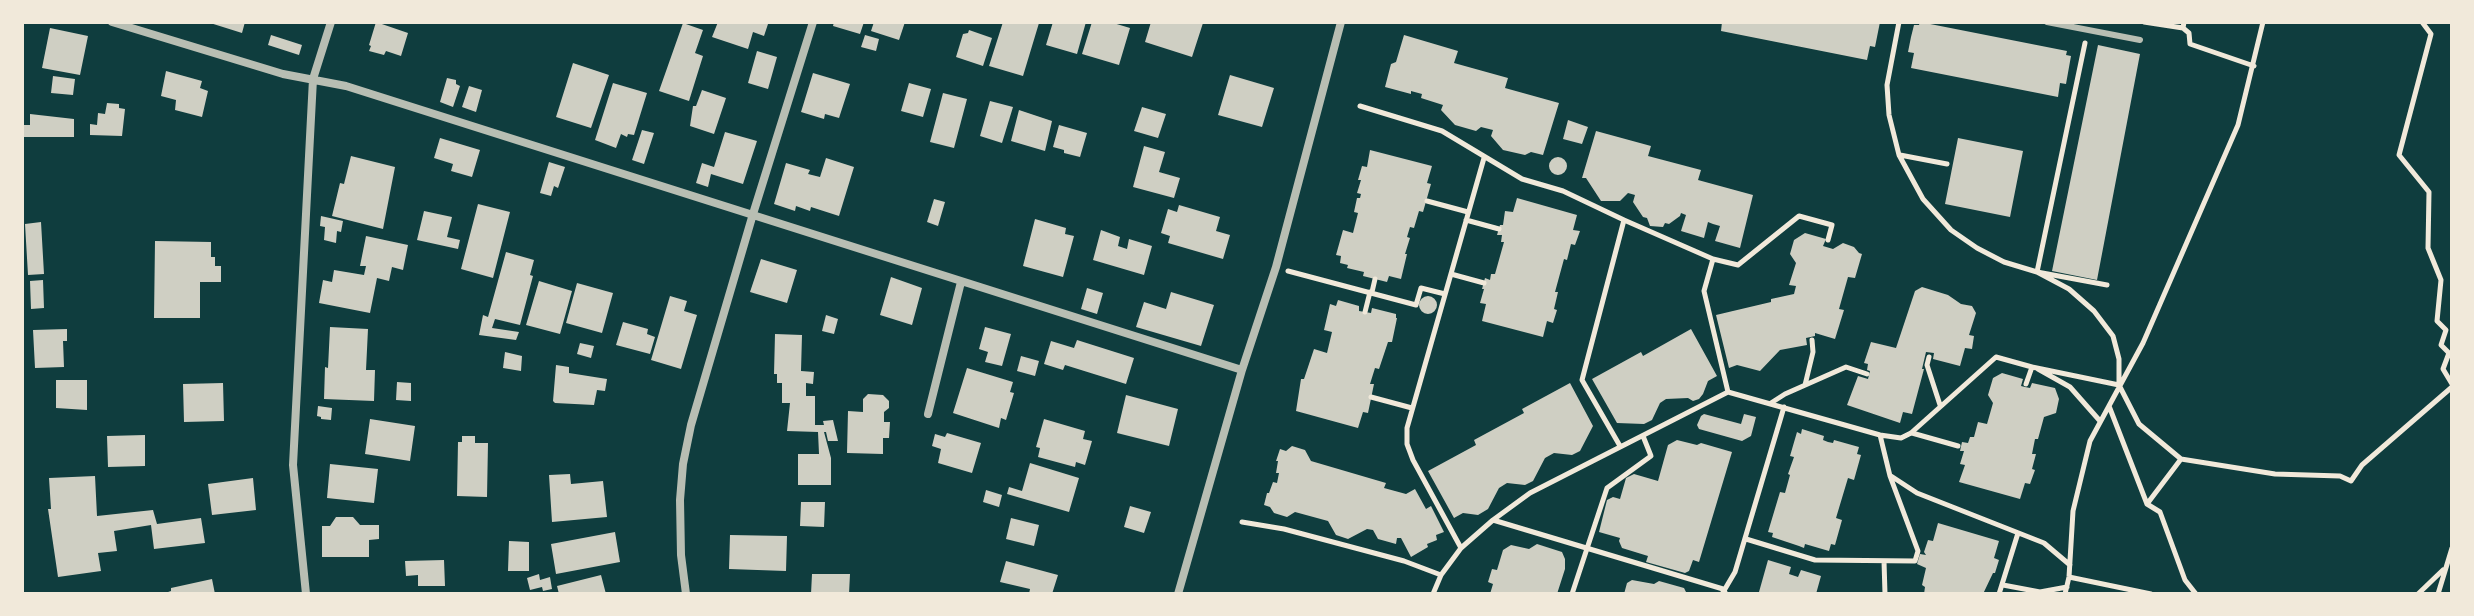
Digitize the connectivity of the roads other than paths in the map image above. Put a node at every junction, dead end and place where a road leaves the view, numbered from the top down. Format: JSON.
{"nodes":[{"id":1,"x":112,"y":22,"type":"edge"},
{"id":2,"x":331,"y":22,"type":"edge"},
{"id":3,"x":813,"y":22,"type":"edge"},
{"id":4,"x":1341,"y":22,"type":"edge"},
{"id":5,"x":2047,"y":22,"type":"edge"},
{"id":6,"x":2140,"y":40,"type":"dead end"},
{"id":7,"x":313,"y":79,"type":"junction"},
{"id":8,"x":753,"y":214,"type":"junction"},
{"id":9,"x":961,"y":282,"type":"junction"},
{"id":10,"x":1242,"y":370,"type":"junction"},
{"id":11,"x":928,"y":414,"type":"dead end"},
{"id":12,"x":306,"y":594,"type":"edge"},
{"id":13,"x":686,"y":594,"type":"edge"},
{"id":14,"x":1178,"y":594,"type":"edge"}],
"edges":[{"from":1,"to":7,"type":"street"},
{"from":2,"to":7,"type":"street"},
{"from":3,"to":8,"type":"street"},
{"from":4,"to":10,"type":"street"},
{"from":5,"to":6,"type":"lane"},
{"from":7,"to":8,"type":"street"},
{"from":7,"to":12,"type":"street"},
{"from":8,"to":9,"type":"street"},
{"from":8,"to":13,"type":"street"},
{"from":9,"to":10,"type":"street"},
{"from":9,"to":11,"type":"street"},
{"from":10,"to":14,"type":"street"}]}
